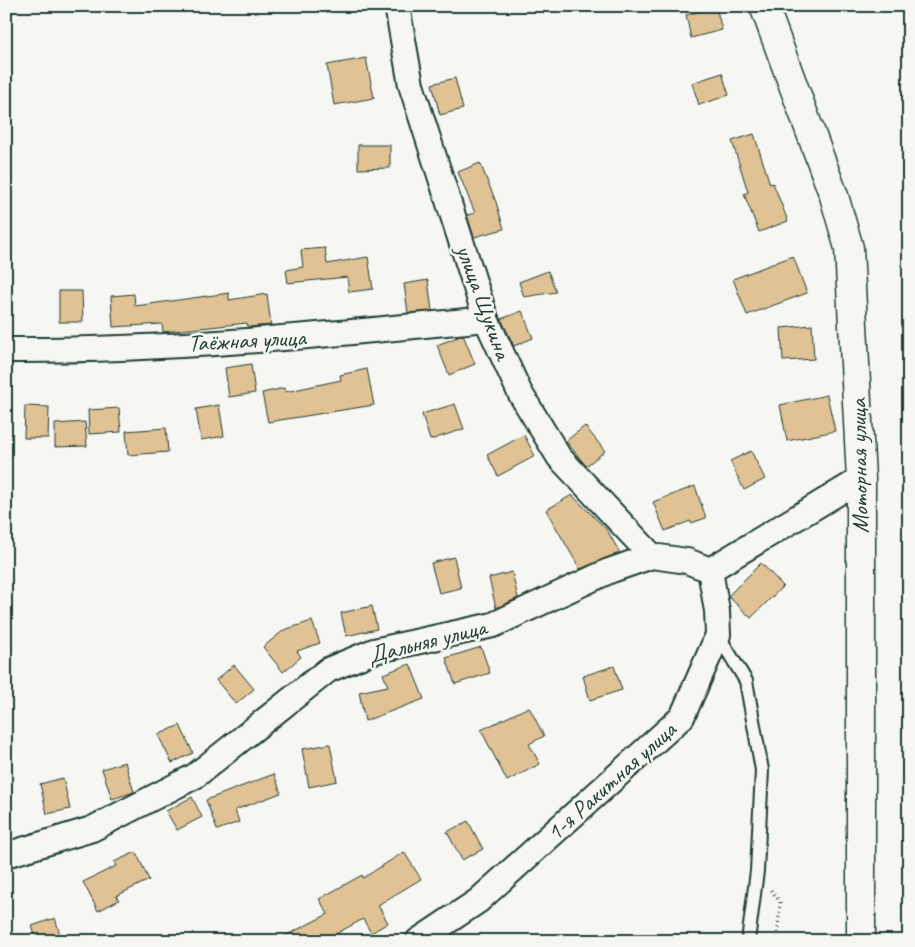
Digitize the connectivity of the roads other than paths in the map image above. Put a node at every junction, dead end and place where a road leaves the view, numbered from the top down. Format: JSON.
{"nodes":[{"id":1,"x":396,"y":6,"type":"edge"},
{"id":2,"x":764,"y":6,"type":"edge"},
{"id":3,"x":486,"y":319,"type":"junction"},
{"id":4,"x":6,"y":350,"type":"edge"},
{"id":5,"x":861,"y":479,"type":"junction"},
{"id":6,"x":652,"y":556,"type":"junction"},
{"id":7,"x":710,"y":570,"type":"junction"},
{"id":8,"x":718,"y":636,"type":"junction"},
{"id":9,"x":6,"y":855,"type":"edge"},
{"id":10,"x":418,"y":941,"type":"edge"},
{"id":11,"x":748,"y":941,"type":"edge"},
{"id":12,"x":861,"y":941,"type":"edge"}],
"edges":[{"from":1,"to":3,"type":"street","name":"улица Щукина"},
{"from":2,"to":5,"type":"street","name":"Моторная улица"},
{"from":3,"to":4,"type":"street","name":"Таёжная улица"},
{"from":3,"to":6,"type":"street","name":"улица Щукина"},
{"from":5,"to":7,"type":"street"},
{"from":5,"to":12,"type":"street","name":"Моторная улица"},
{"from":6,"to":7,"type":"street","name":"Дальняя улица"},
{"from":6,"to":9,"type":"street","name":"Дальняя улица"},
{"from":7,"to":8,"type":"street","name":"1-я Ракитная улица"},
{"from":8,"to":10,"type":"street","name":"1-я Ракитная улица"},
{"from":8,"to":11,"type":"lane"}]}
